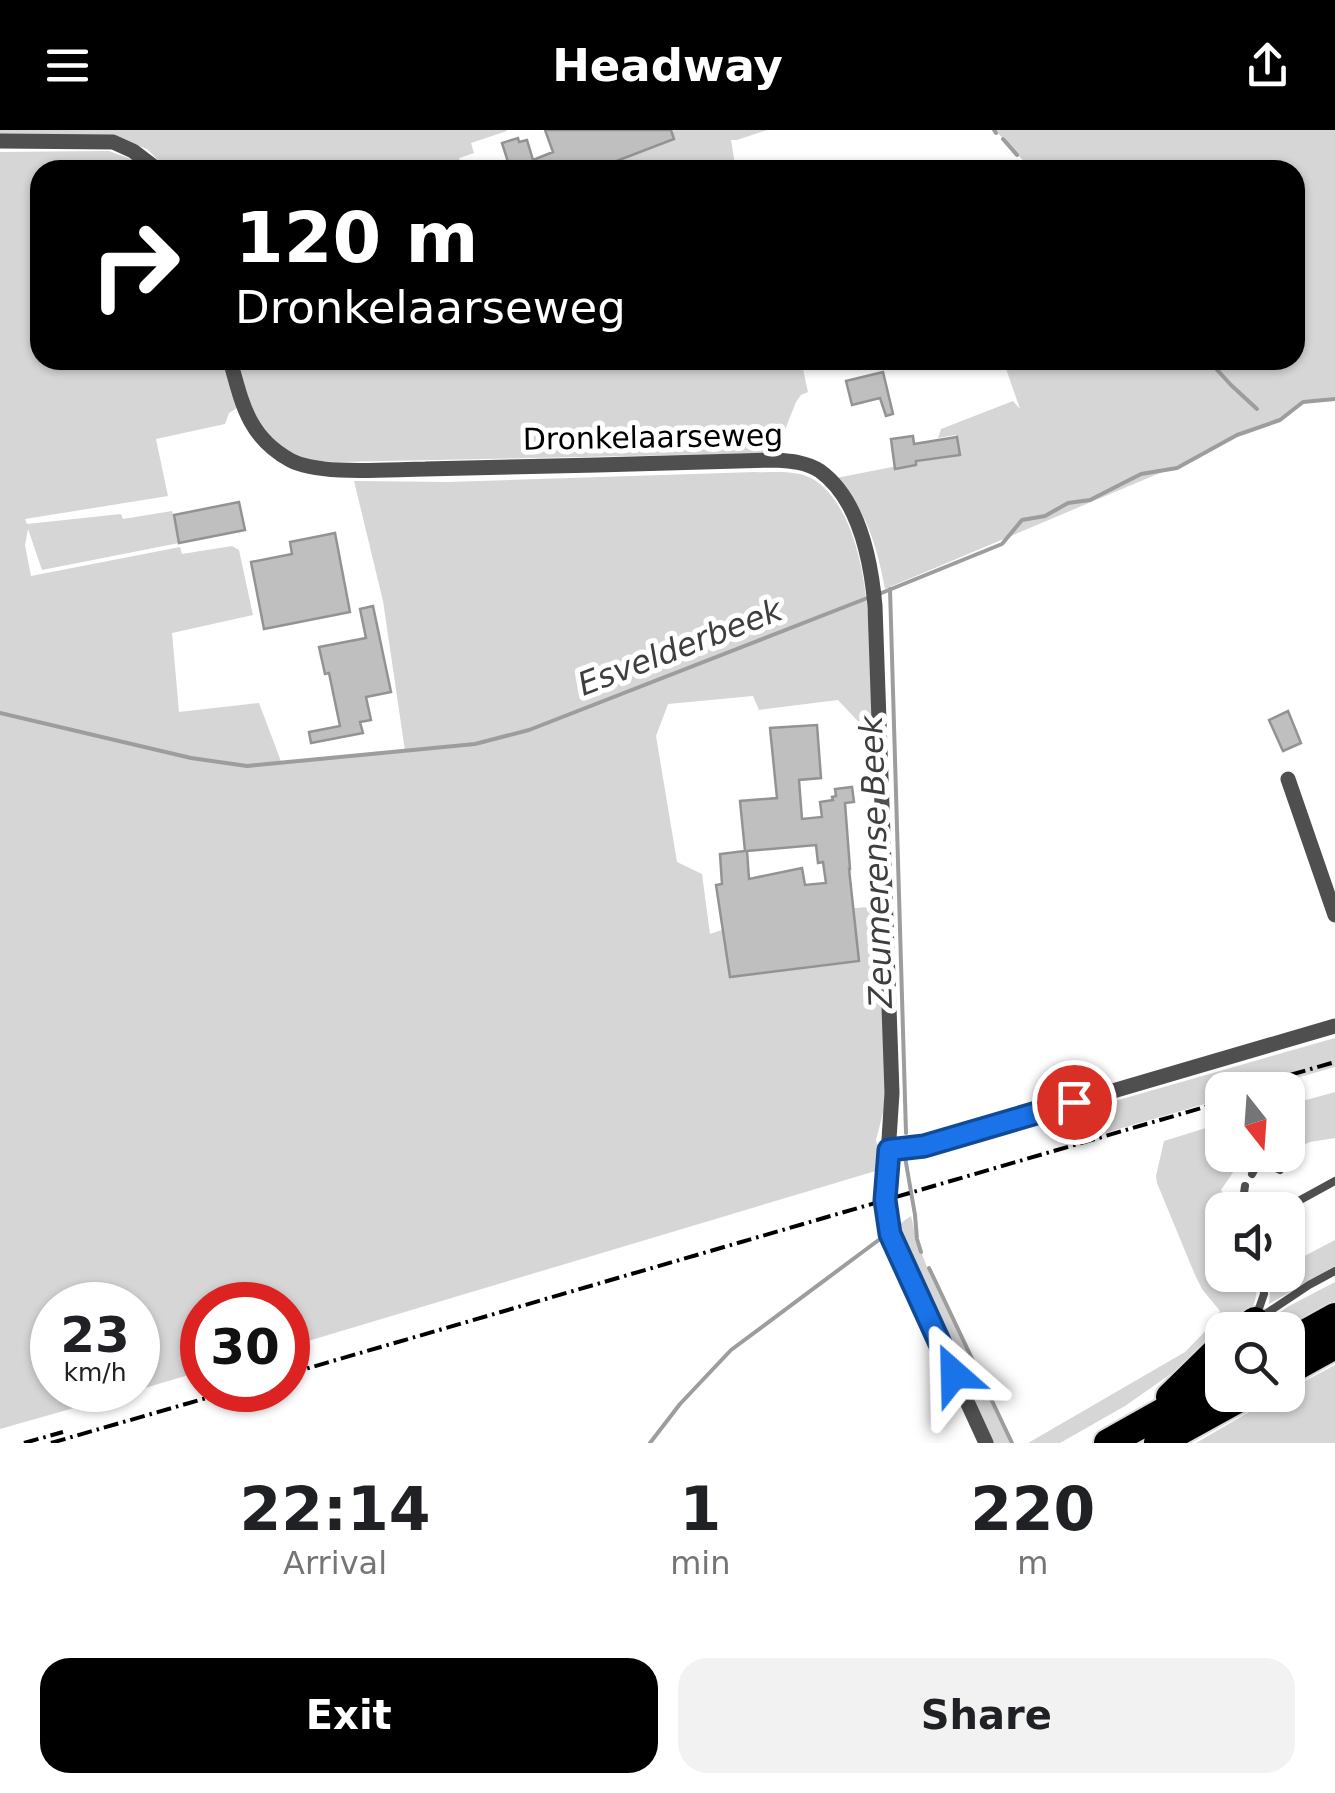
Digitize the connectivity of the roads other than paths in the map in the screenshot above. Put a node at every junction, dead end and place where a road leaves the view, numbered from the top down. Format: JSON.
{"nodes":[{"id":1,"x":0,"y":141,"type":"edge"},
{"id":2,"x":145,"y":160,"type":"edge"},
{"id":3,"x":233,"y":370,"type":"edge"},
{"id":4,"x":1288,"y":779,"type":"dead end"},
{"id":5,"x":1335,"y":915,"type":"edge"},
{"id":6,"x":1335,"y":1026,"type":"edge"},
{"id":7,"x":889,"y":1150,"type":"junction"},
{"id":8,"x":1335,"y":1181,"type":"edge"},
{"id":9,"x":1245,"y":1186,"type":"dead end"},
{"id":10,"x":1244,"y":1192,"type":"edge"},
{"id":11,"x":1305,"y":1197,"type":"edge"},
{"id":12,"x":1335,"y":1271,"type":"edge"},
{"id":13,"x":1268,"y":1312,"type":"edge"},
{"id":14,"x":1335,"y":1316,"type":"edge"},
{"id":15,"x":1305,"y":1333,"type":"edge"},
{"id":16,"x":1335,"y":1345,"type":"edge"},
{"id":17,"x":1305,"y":1362,"type":"edge"},
{"id":18,"x":1205,"y":1367,"type":"edge"},
{"id":19,"x":1205,"y":1391,"type":"edge"},
{"id":20,"x":1205,"y":1411,"type":"edge"},
{"id":21,"x":1151,"y":1433,"type":"edge"},
{"id":22,"x":986,"y":1443,"type":"edge"},
{"id":23,"x":1108,"y":1443,"type":"edge"}],
"edges":[{"from":1,"to":2,"type":"street"},
{"from":3,"to":7,"type":"street","name":"Dronkelaarseweg"},
{"from":4,"to":5,"type":"street"},
{"from":6,"to":7,"type":"street"},
{"from":7,"to":22,"type":"street","name":"Dronkelaarseweg"},
{"from":8,"to":11,"type":"lane"},
{"from":9,"to":10,"type":"lane"},
{"from":12,"to":13,"type":"lane"},
{"from":14,"to":15,"type":"highway"},
{"from":16,"to":17,"type":"highway"},
{"from":18,"to":21,"type":"highway"},
{"from":19,"to":21,"type":"highway"},
{"from":20,"to":21,"type":"highway"},
{"from":21,"to":23,"type":"highway"}]}
